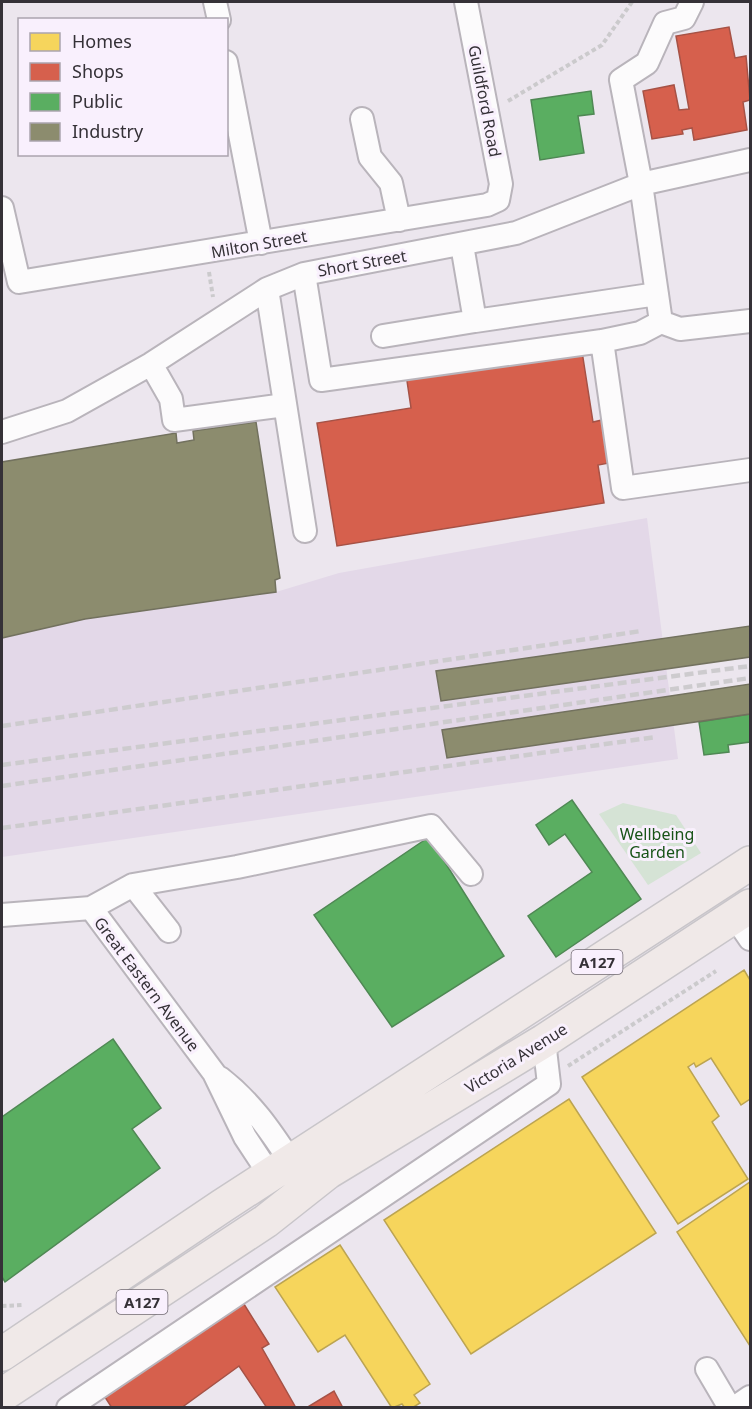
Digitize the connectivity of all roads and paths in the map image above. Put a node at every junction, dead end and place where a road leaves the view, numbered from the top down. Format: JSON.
{"nodes":[{"id":1,"x":215,"y":2,"type":"edge"},
{"id":2,"x":466,"y":2,"type":"edge"},
{"id":3,"x":632,"y":2,"type":"edge"},
{"id":4,"x":692,"y":2,"type":"edge"},
{"id":5,"x":219,"y":18,"type":"edge"},
{"id":6,"x":228,"y":72,"type":"edge"},
{"id":7,"x":487,"y":114,"type":"junction"},
{"id":8,"x":362,"y":119,"type":"dead end"},
{"id":9,"x":750,"y":160,"type":"edge"},
{"id":10,"x":641,"y":184,"type":"junction"},
{"id":11,"x":498,"y":200,"type":"joint"},
{"id":12,"x":2,"y":208,"type":"edge"},
{"id":13,"x":399,"y":220,"type":"junction"},
{"id":14,"x":261,"y":243,"type":"junction"},
{"id":15,"x":462,"y":244,"type":"junction"},
{"id":16,"x":205,"y":253,"type":"junction"},
{"id":17,"x":304,"y":274,"type":"junction"},
{"id":18,"x":267,"y":289,"type":"junction"},
{"id":19,"x":657,"y":294,"type":"junction"},
{"id":20,"x":217,"y":321,"type":"junction"},
{"id":21,"x":475,"y":321,"type":"junction"},
{"id":22,"x":750,"y":321,"type":"edge"},
{"id":23,"x":670,"y":326,"type":"junction"},
{"id":24,"x":383,"y":336,"type":"dead end"},
{"id":25,"x":602,"y":341,"type":"junction"},
{"id":26,"x":152,"y":364,"type":"junction"},
{"id":27,"x":285,"y":405,"type":"junction"},
{"id":28,"x":2,"y":432,"type":"edge"},
{"id":29,"x":750,"y":470,"type":"edge"},
{"id":30,"x":305,"y":531,"type":"dead end"},
{"id":31,"x":750,"y":863,"type":"edge"},
{"id":32,"x":471,"y":874,"type":"dead end"},
{"id":33,"x":133,"y":885,"type":"junction"},
{"id":34,"x":91,"y":908,"type":"junction"},
{"id":35,"x":2,"y":915,"type":"edge"},
{"id":36,"x":745,"y":920,"type":"edge"},
{"id":37,"x":169,"y":931,"type":"dead end"},
{"id":38,"x":716,"y":971,"type":"dead end"},
{"id":39,"x":544,"y":1041,"type":"junction"},
{"id":40,"x":548,"y":1077,"type":"junction"},
{"id":41,"x":285,"y":1183,"type":"junction"},
{"id":42,"x":2,"y":1354,"type":"edge"},
{"id":43,"x":707,"y":1368,"type":"dead end"},
{"id":44,"x":2,"y":1395,"type":"edge"},
{"id":45,"x":750,"y":1396,"type":"edge"},
{"id":46,"x":68,"y":1407,"type":"edge"},
{"id":47,"x":732,"y":1407,"type":"edge"}],
"edges":[{"from":1,"to":5,"type":"street"},
{"from":2,"to":7,"type":"street","name":"Guildford Road"},
{"from":3,"to":7,"type":"path"},
{"from":4,"to":10,"type":"street"},
{"from":6,"to":14,"type":"street"},
{"from":7,"to":11,"type":"street","name":"Guildford Road"},
{"from":8,"to":13,"type":"street"},
{"from":9,"to":10,"type":"street","name":"Short Street"},
{"from":10,"to":15,"type":"street","name":"Short Street"},
{"from":10,"to":19,"type":"street"},
{"from":11,"to":13,"type":"street","name":"Milton Street"},
{"from":12,"to":16,"type":"street","name":"Milton Street"},
{"from":13,"to":14,"type":"street","name":"Milton Street"},
{"from":14,"to":16,"type":"street","name":"Milton Street"},
{"from":15,"to":17,"type":"street","name":"Short Street"},
{"from":15,"to":21,"type":"street"},
{"from":16,"to":20,"type":"path"},
{"from":17,"to":18,"type":"street","name":"Short Street"},
{"from":17,"to":25,"type":"street"},
{"from":18,"to":20,"type":"street","name":"Short Street"},
{"from":18,"to":27,"type":"street"},
{"from":19,"to":21,"type":"street"},
{"from":19,"to":23,"type":"street"},
{"from":20,"to":26,"type":"street","name":"Short Street"},
{"from":21,"to":24,"type":"street"},
{"from":22,"to":23,"type":"street"},
{"from":23,"to":25,"type":"street"},
{"from":25,"to":29,"type":"street"},
{"from":26,"to":27,"type":"street"},
{"from":26,"to":28,"type":"street","name":"Short Street"},
{"from":27,"to":30,"type":"street"},
{"from":31,"to":41,"type":"highway","number":"A127"},
{"from":32,"to":33,"type":"street"},
{"from":33,"to":34,"type":"street"},
{"from":33,"to":37,"type":"street"},
{"from":34,"to":35,"type":"street","name":"Great Eastern Avenue"},
{"from":34,"to":41,"type":"street","name":"Great Eastern Avenue"},
{"from":36,"to":39,"type":"highway","name":"Victoria Avenue","number":"A127"},
{"from":38,"to":40,"type":"path"},
{"from":39,"to":40,"type":"street"},
{"from":39,"to":41,"type":"highway","name":"Victoria Avenue","number":"A127"},
{"from":40,"to":46,"type":"street"},
{"from":41,"to":42,"type":"highway","number":"A127"},
{"from":41,"to":44,"type":"highway","number":"A127"},
{"from":43,"to":47,"type":"street"},
{"from":45,"to":47,"type":"street"}]}
